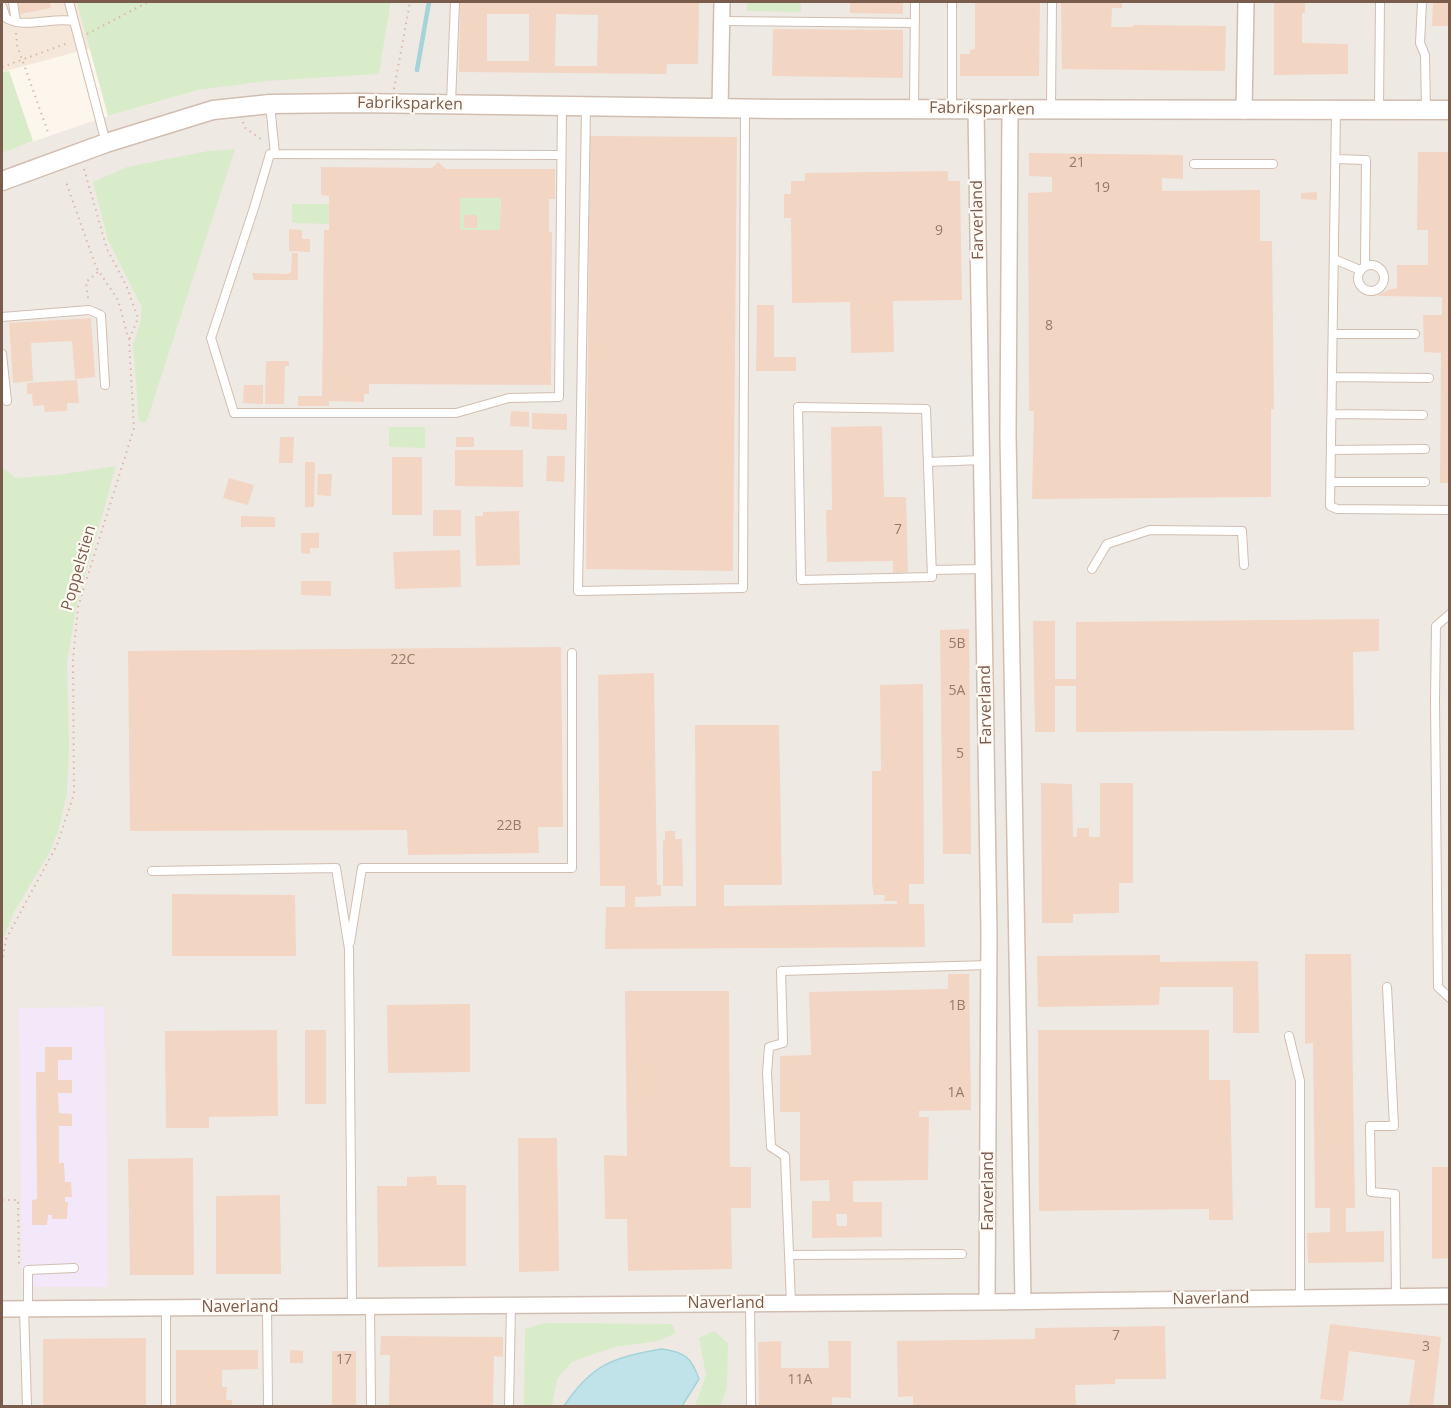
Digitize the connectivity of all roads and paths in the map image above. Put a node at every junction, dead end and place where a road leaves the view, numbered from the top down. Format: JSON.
{"nodes":[{"id":1,"x":13,"y":2,"type":"edge"},
{"id":2,"x":69,"y":2,"type":"edge"},
{"id":3,"x":148,"y":2,"type":"edge"},
{"id":4,"x":410,"y":2,"type":"edge"},
{"id":5,"x":455,"y":2,"type":"edge"},
{"id":6,"x":722,"y":2,"type":"edge"},
{"id":7,"x":915,"y":2,"type":"edge"},
{"id":8,"x":952,"y":2,"type":"edge"},
{"id":9,"x":1052,"y":2,"type":"edge"},
{"id":10,"x":1246,"y":2,"type":"edge"},
{"id":11,"x":1380,"y":2,"type":"edge"},
{"id":12,"x":1422,"y":2,"type":"edge"},
{"id":13,"x":2,"y":6,"type":"edge"},
{"id":14,"x":73,"y":21,"type":"junction"},
{"id":15,"x":723,"y":21,"type":"junction"},
{"id":16,"x":16,"y":22,"type":"junction"},
{"id":17,"x":915,"y":23,"type":"junction"},
{"id":18,"x":78,"y":39,"type":"junction"},
{"id":19,"x":22,"y":60,"type":"junction"},
{"id":20,"x":2,"y":67,"type":"edge"},
{"id":21,"x":270,"y":104,"type":"junction"},
{"id":22,"x":391,"y":104,"type":"junction"},
{"id":23,"x":451,"y":104,"type":"junction"},
{"id":24,"x":562,"y":106,"type":"junction"},
{"id":25,"x":586,"y":106,"type":"junction"},
{"id":26,"x":720,"y":108,"type":"junction"},
{"id":27,"x":745,"y":108,"type":"junction"},
{"id":28,"x":914,"y":108,"type":"junction"},
{"id":29,"x":952,"y":109,"type":"junction"},
{"id":30,"x":976,"y":109,"type":"junction"},
{"id":31,"x":1010,"y":110,"type":"junction"},
{"id":32,"x":1051,"y":110,"type":"junction"},
{"id":33,"x":1336,"y":110,"type":"junction"},
{"id":34,"x":1379,"y":110,"type":"junction"},
{"id":35,"x":1426,"y":110,"type":"junction"},
{"id":36,"x":1449,"y":110,"type":"edge"},
{"id":37,"x":1244,"y":111,"type":"junction"},
{"id":38,"x":244,"y":127,"type":"dead end"},
{"id":39,"x":49,"y":135,"type":"dead end"},
{"id":40,"x":106,"y":143,"type":"junction"},
{"id":41,"x":274,"y":143,"type":"junction"},
{"id":42,"x":79,"y":153,"type":"junction"},
{"id":43,"x":275,"y":154,"type":"junction"},
{"id":44,"x":561,"y":155,"type":"junction"},
{"id":45,"x":1336,"y":159,"type":"junction"},
{"id":46,"x":1194,"y":164,"type":"dead end"},
{"id":47,"x":1273,"y":164,"type":"dead end"},
{"id":48,"x":2,"y":181,"type":"edge"},
{"id":49,"x":66,"y":182,"type":"dead end"},
{"id":50,"x":1334,"y":259,"type":"junction"},
{"id":51,"x":99,"y":271,"type":"junction"},
{"id":52,"x":89,"y":310,"type":"junction"},
{"id":53,"x":2,"y":317,"type":"edge"},
{"id":54,"x":1414,"y":333,"type":"dead end"},
{"id":55,"x":1333,"y":334,"type":"junction"},
{"id":56,"x":980,"y":337,"type":"junction"},
{"id":57,"x":1008,"y":338,"type":"junction"},
{"id":58,"x":129,"y":340,"type":"junction"},
{"id":59,"x":2,"y":354,"type":"edge"},
{"id":60,"x":1332,"y":376,"type":"junction"},
{"id":61,"x":1429,"y":378,"type":"dead end"},
{"id":62,"x":105,"y":385,"type":"dead end"},
{"id":63,"x":7,"y":401,"type":"dead end"},
{"id":64,"x":1332,"y":414,"type":"junction"},
{"id":65,"x":1423,"y":416,"type":"dead end"},
{"id":66,"x":1425,"y":449,"type":"dead end"},
{"id":67,"x":1331,"y":450,"type":"junction"},
{"id":68,"x":982,"y":460,"type":"junction"},
{"id":69,"x":928,"y":462,"type":"junction"},
{"id":70,"x":1331,"y":482,"type":"junction"},
{"id":71,"x":1425,"y":482,"type":"dead end"},
{"id":72,"x":1449,"y":510,"type":"edge"},
{"id":73,"x":1244,"y":565,"type":"dead end"},
{"id":74,"x":984,"y":569,"type":"junction"},
{"id":75,"x":1010,"y":569,"type":"junction"},
{"id":76,"x":1092,"y":569,"type":"dead end"},
{"id":77,"x":932,"y":570,"type":"junction"},
{"id":78,"x":1449,"y":614,"type":"edge"},
{"id":79,"x":1011,"y":618,"type":"junction"},
{"id":80,"x":985,"y":619,"type":"junction"},
{"id":81,"x":572,"y":653,"type":"dead end"},
{"id":82,"x":987,"y":744,"type":"junction"},
{"id":83,"x":1013,"y":744,"type":"junction"},
{"id":84,"x":152,"y":871,"type":"dead end"},
{"id":85,"x":1016,"y":933,"type":"junction"},
{"id":86,"x":989,"y":934,"type":"junction"},
{"id":87,"x":349,"y":949,"type":"junction"},
{"id":88,"x":2,"y":963,"type":"edge"},
{"id":89,"x":989,"y":965,"type":"junction"},
{"id":90,"x":1387,"y":987,"type":"dead end"},
{"id":91,"x":1449,"y":998,"type":"edge"},
{"id":92,"x":1289,"y":1036,"type":"dead end"},
{"id":93,"x":2,"y":1200,"type":"edge"},
{"id":94,"x":962,"y":1254,"type":"dead end"},
{"id":95,"x":789,"y":1255,"type":"junction"},
{"id":96,"x":19,"y":1265,"type":"dead end"},
{"id":97,"x":74,"y":1268,"type":"dead end"},
{"id":98,"x":1449,"y":1296,"type":"edge"},
{"id":99,"x":1396,"y":1297,"type":"junction"},
{"id":100,"x":1300,"y":1298,"type":"junction"},
{"id":101,"x":1023,"y":1301,"type":"junction"},
{"id":102,"x":987,"y":1302,"type":"junction"},
{"id":103,"x":750,"y":1303,"type":"junction"},
{"id":104,"x":791,"y":1303,"type":"junction"},
{"id":105,"x":352,"y":1305,"type":"junction"},
{"id":106,"x":370,"y":1305,"type":"junction"},
{"id":107,"x":511,"y":1305,"type":"junction"},
{"id":108,"x":267,"y":1306,"type":"junction"},
{"id":109,"x":166,"y":1307,"type":"junction"},
{"id":110,"x":26,"y":1308,"type":"junction"},
{"id":111,"x":2,"y":1309,"type":"edge"},
{"id":112,"x":27,"y":1407,"type":"edge"},
{"id":113,"x":166,"y":1407,"type":"edge"},
{"id":114,"x":268,"y":1407,"type":"edge"},
{"id":115,"x":371,"y":1407,"type":"edge"},
{"id":116,"x":508,"y":1407,"type":"edge"},
{"id":117,"x":751,"y":1407,"type":"edge"}],
"edges":[{"from":1,"to":16,"type":"lane"},
{"from":2,"to":14,"type":"lane"},
{"from":3,"to":18,"type":"path"},
{"from":4,"to":22,"type":"path"},
{"from":5,"to":23,"type":"lane"},
{"from":6,"to":15,"type":"street"},
{"from":7,"to":17,"type":"lane"},
{"from":8,"to":29,"type":"lane"},
{"from":9,"to":32,"type":"lane"},
{"from":10,"to":37,"type":"street"},
{"from":11,"to":34,"type":"lane"},
{"from":12,"to":35,"type":"lane"},
{"from":13,"to":16,"type":"lane"},
{"from":14,"to":16,"type":"lane"},
{"from":14,"to":18,"type":"lane"},
{"from":15,"to":17,"type":"lane"},
{"from":15,"to":26,"type":"street"},
{"from":16,"to":19,"type":"path"},
{"from":17,"to":28,"type":"lane"},
{"from":18,"to":19,"type":"path"},
{"from":18,"to":40,"type":"lane"},
{"from":19,"to":20,"type":"path"},
{"from":19,"to":39,"type":"path"},
{"from":21,"to":22,"type":"street","name":"Fabriksparken"},
{"from":21,"to":40,"type":"street","name":"Fabriksparken"},
{"from":21,"to":41,"type":"lane"},
{"from":22,"to":23,"type":"street","name":"Fabriksparken"},
{"from":23,"to":24,"type":"street","name":"Fabriksparken"},
{"from":24,"to":25,"type":"street","name":"Fabriksparken"},
{"from":24,"to":44,"type":"lane"},
{"from":25,"to":26,"type":"street","name":"Fabriksparken"},
{"from":25,"to":27,"type":"lane"},
{"from":26,"to":27,"type":"street","name":"Fabriksparken"},
{"from":27,"to":28,"type":"street","name":"Fabriksparken"},
{"from":28,"to":29,"type":"street","name":"Fabriksparken"},
{"from":29,"to":30,"type":"street","name":"Fabriksparken"},
{"from":30,"to":31,"type":"street","name":"Fabriksparken"},
{"from":30,"to":56,"type":"street","name":"Farverland"},
{"from":31,"to":32,"type":"street","name":"Fabriksparken"},
{"from":31,"to":57,"type":"street","name":"Farverland"},
{"from":32,"to":37,"type":"street","name":"Fabriksparken"},
{"from":33,"to":34,"type":"street","name":"Fabriksparken"},
{"from":33,"to":37,"type":"street","name":"Fabriksparken"},
{"from":33,"to":45,"type":"lane"},
{"from":34,"to":35,"type":"street","name":"Fabriksparken"},
{"from":35,"to":36,"type":"street","name":"Fabriksparken"},
{"from":38,"to":41,"type":"path"},
{"from":40,"to":42,"type":"street","name":"Fabriksparken"},
{"from":41,"to":43,"type":"lane"},
{"from":42,"to":48,"type":"street","name":"Fabriksparken"},
{"from":42,"to":58,"type":"path"},
{"from":43,"to":44,"type":"lane"},
{"from":43,"to":44,"type":"lane"},
{"from":45,"to":50,"type":"lane"},
{"from":45,"to":50,"type":"lane"},
{"from":46,"to":47,"type":"lane"},
{"from":49,"to":51,"type":"path","name":"Poppelstien"},
{"from":50,"to":55,"type":"lane"},
{"from":51,"to":52,"type":"path"},
{"from":51,"to":58,"type":"path","name":"Poppelstien"},
{"from":52,"to":53,"type":"lane"},
{"from":52,"to":62,"type":"lane"},
{"from":54,"to":55,"type":"lane"},
{"from":55,"to":60,"type":"lane"},
{"from":56,"to":57,"type":"street"},
{"from":56,"to":68,"type":"street","name":"Farverland"},
{"from":57,"to":75,"type":"street","name":"Farverland"},
{"from":58,"to":88,"type":"path","name":"Poppelstien"},
{"from":59,"to":63,"type":"lane"},
{"from":60,"to":61,"type":"lane"},
{"from":60,"to":64,"type":"lane"},
{"from":64,"to":65,"type":"lane"},
{"from":64,"to":67,"type":"lane"},
{"from":66,"to":67,"type":"lane"},
{"from":67,"to":70,"type":"lane"},
{"from":68,"to":69,"type":"lane"},
{"from":68,"to":74,"type":"street","name":"Farverland"},
{"from":69,"to":77,"type":"lane"},
{"from":69,"to":77,"type":"lane"},
{"from":70,"to":71,"type":"lane"},
{"from":70,"to":72,"type":"lane"},
{"from":73,"to":76,"type":"lane"},
{"from":74,"to":75,"type":"street"},
{"from":74,"to":77,"type":"lane"},
{"from":74,"to":80,"type":"street","name":"Farverland"},
{"from":75,"to":79,"type":"street","name":"Farverland"},
{"from":78,"to":91,"type":"lane"},
{"from":79,"to":80,"type":"street"},
{"from":79,"to":83,"type":"street","name":"Farverland"},
{"from":80,"to":82,"type":"street","name":"Farverland"},
{"from":81,"to":87,"type":"lane"},
{"from":82,"to":83,"type":"street"},
{"from":82,"to":86,"type":"street","name":"Farverland"},
{"from":83,"to":85,"type":"street","name":"Farverland"},
{"from":84,"to":87,"type":"lane"},
{"from":85,"to":86,"type":"street"},
{"from":85,"to":101,"type":"street","name":"Farverland"},
{"from":86,"to":89,"type":"street","name":"Farverland"},
{"from":87,"to":105,"type":"lane"},
{"from":89,"to":95,"type":"lane"},
{"from":89,"to":102,"type":"street","name":"Farverland"},
{"from":90,"to":99,"type":"lane"},
{"from":92,"to":100,"type":"lane"},
{"from":93,"to":96,"type":"path"},
{"from":94,"to":95,"type":"lane"},
{"from":95,"to":104,"type":"lane"},
{"from":97,"to":110,"type":"lane"},
{"from":98,"to":99,"type":"street","name":"Naverland"},
{"from":99,"to":100,"type":"street","name":"Naverland"},
{"from":100,"to":101,"type":"street","name":"Naverland"},
{"from":101,"to":102,"type":"street","name":"Naverland"},
{"from":102,"to":104,"type":"street","name":"Naverland"},
{"from":103,"to":104,"type":"street","name":"Naverland"},
{"from":103,"to":107,"type":"street","name":"Naverland"},
{"from":103,"to":117,"type":"lane"},
{"from":105,"to":106,"type":"street","name":"Naverland"},
{"from":105,"to":108,"type":"street","name":"Naverland"},
{"from":106,"to":107,"type":"street","name":"Naverland"},
{"from":106,"to":115,"type":"lane"},
{"from":107,"to":116,"type":"lane"},
{"from":108,"to":109,"type":"street","name":"Naverland"},
{"from":108,"to":114,"type":"lane"},
{"from":109,"to":110,"type":"street","name":"Naverland"},
{"from":109,"to":113,"type":"lane"},
{"from":110,"to":111,"type":"street","name":"Naverland"},
{"from":110,"to":112,"type":"lane"}]}
